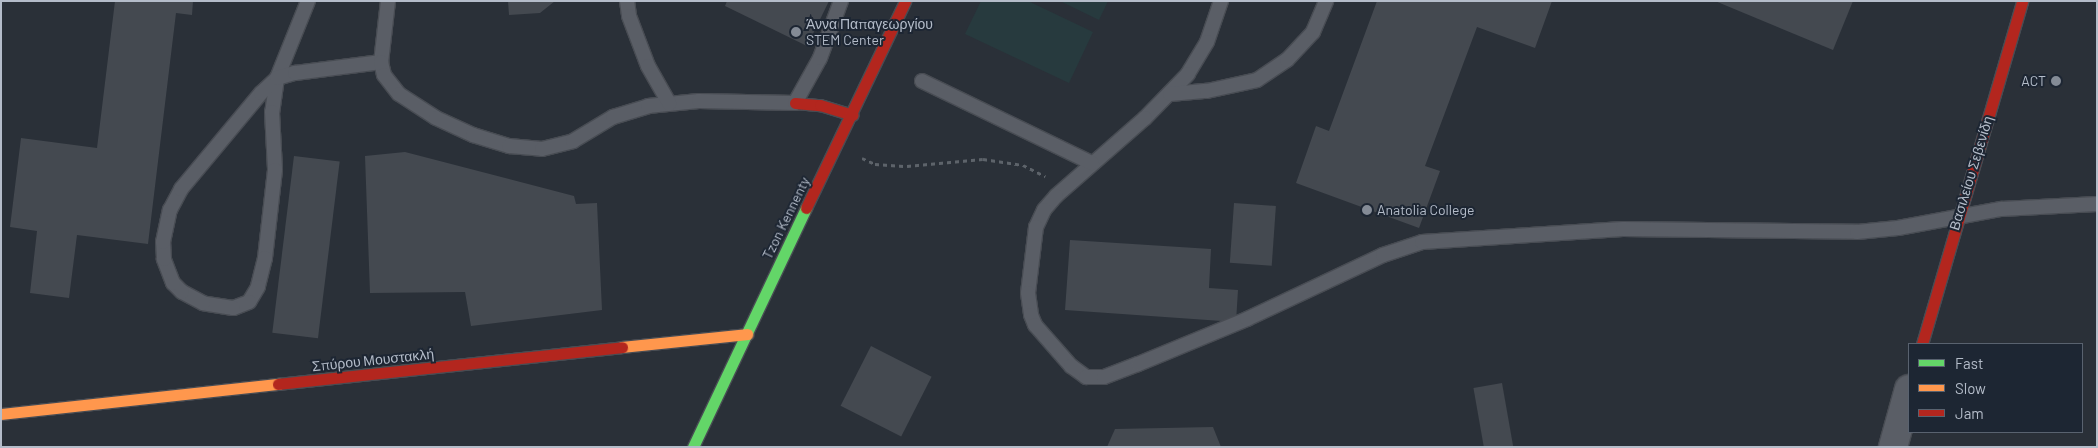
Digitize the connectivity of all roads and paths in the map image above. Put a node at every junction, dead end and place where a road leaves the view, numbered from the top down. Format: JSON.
{"nodes":[{"id":1,"x":308,"y":1,"type":"edge"},
{"id":2,"x":388,"y":1,"type":"edge"},
{"id":3,"x":627,"y":1,"type":"edge"},
{"id":4,"x":841,"y":1,"type":"edge"},
{"id":5,"x":905,"y":1,"type":"edge"},
{"id":6,"x":1221,"y":1,"type":"edge"},
{"id":7,"x":1326,"y":1,"type":"edge"},
{"id":8,"x":2022,"y":1,"type":"edge"},
{"id":9,"x":381,"y":62,"type":"junction"},
{"id":10,"x":278,"y":78,"type":"junction"},
{"id":11,"x":922,"y":81,"type":"dead end"},
{"id":12,"x":1170,"y":94,"type":"junction"},
{"id":13,"x":669,"y":103,"type":"junction"},
{"id":14,"x":795,"y":103,"type":"junction"},
{"id":15,"x":853,"y":115,"type":"junction"},
{"id":16,"x":838,"y":147,"type":"junction"},
{"id":17,"x":1092,"y":164,"type":"junction"},
{"id":18,"x":1066,"y":187,"type":"junction"},
{"id":19,"x":2097,"y":204,"type":"edge"},
{"id":20,"x":1958,"y":216,"type":"junction"},
{"id":21,"x":747,"y":334,"type":"junction"},
{"id":22,"x":1922,"y":343,"type":"edge"},
{"id":23,"x":1908,"y":393,"type":"edge"},
{"id":24,"x":1,"y":414,"type":"edge"},
{"id":25,"x":693,"y":447,"type":"edge"},
{"id":26,"x":1893,"y":447,"type":"edge"}],
"edges":[{"from":1,"to":10,"type":"lane"},
{"from":2,"to":9,"type":"lane"},
{"from":3,"to":13,"type":"lane"},
{"from":4,"to":14,"type":"lane"},
{"from":5,"to":15,"type":"street","name":"Tzon Kennenty"},
{"from":6,"to":12,"type":"lane"},
{"from":7,"to":12,"type":"lane"},
{"from":8,"to":20,"type":"street","name":"Βασιλείου Σεβενίδη"},
{"from":9,"to":10,"type":"lane"},
{"from":9,"to":13,"type":"lane"},
{"from":10,"to":10,"type":"lane"},
{"from":11,"to":17,"type":"lane"},
{"from":12,"to":17,"type":"lane"},
{"from":13,"to":14,"type":"lane"},
{"from":14,"to":15,"type":"street"},
{"from":15,"to":16,"type":"street","name":"Tzon Kennenty"},
{"from":16,"to":18,"type":"path"},
{"from":16,"to":21,"type":"street","name":"Tzon Kennenty"},
{"from":17,"to":18,"type":"lane"},
{"from":18,"to":20,"type":"lane"},
{"from":19,"to":20,"type":"lane"},
{"from":20,"to":22,"type":"street","name":"Βασιλείου Σεβενίδη"},
{"from":21,"to":24,"type":"street","name":"Σπύρου Μουστακλή"},
{"from":21,"to":25,"type":"street","name":"Tzon Kennenty"},
{"from":23,"to":26,"type":"street"}]}
